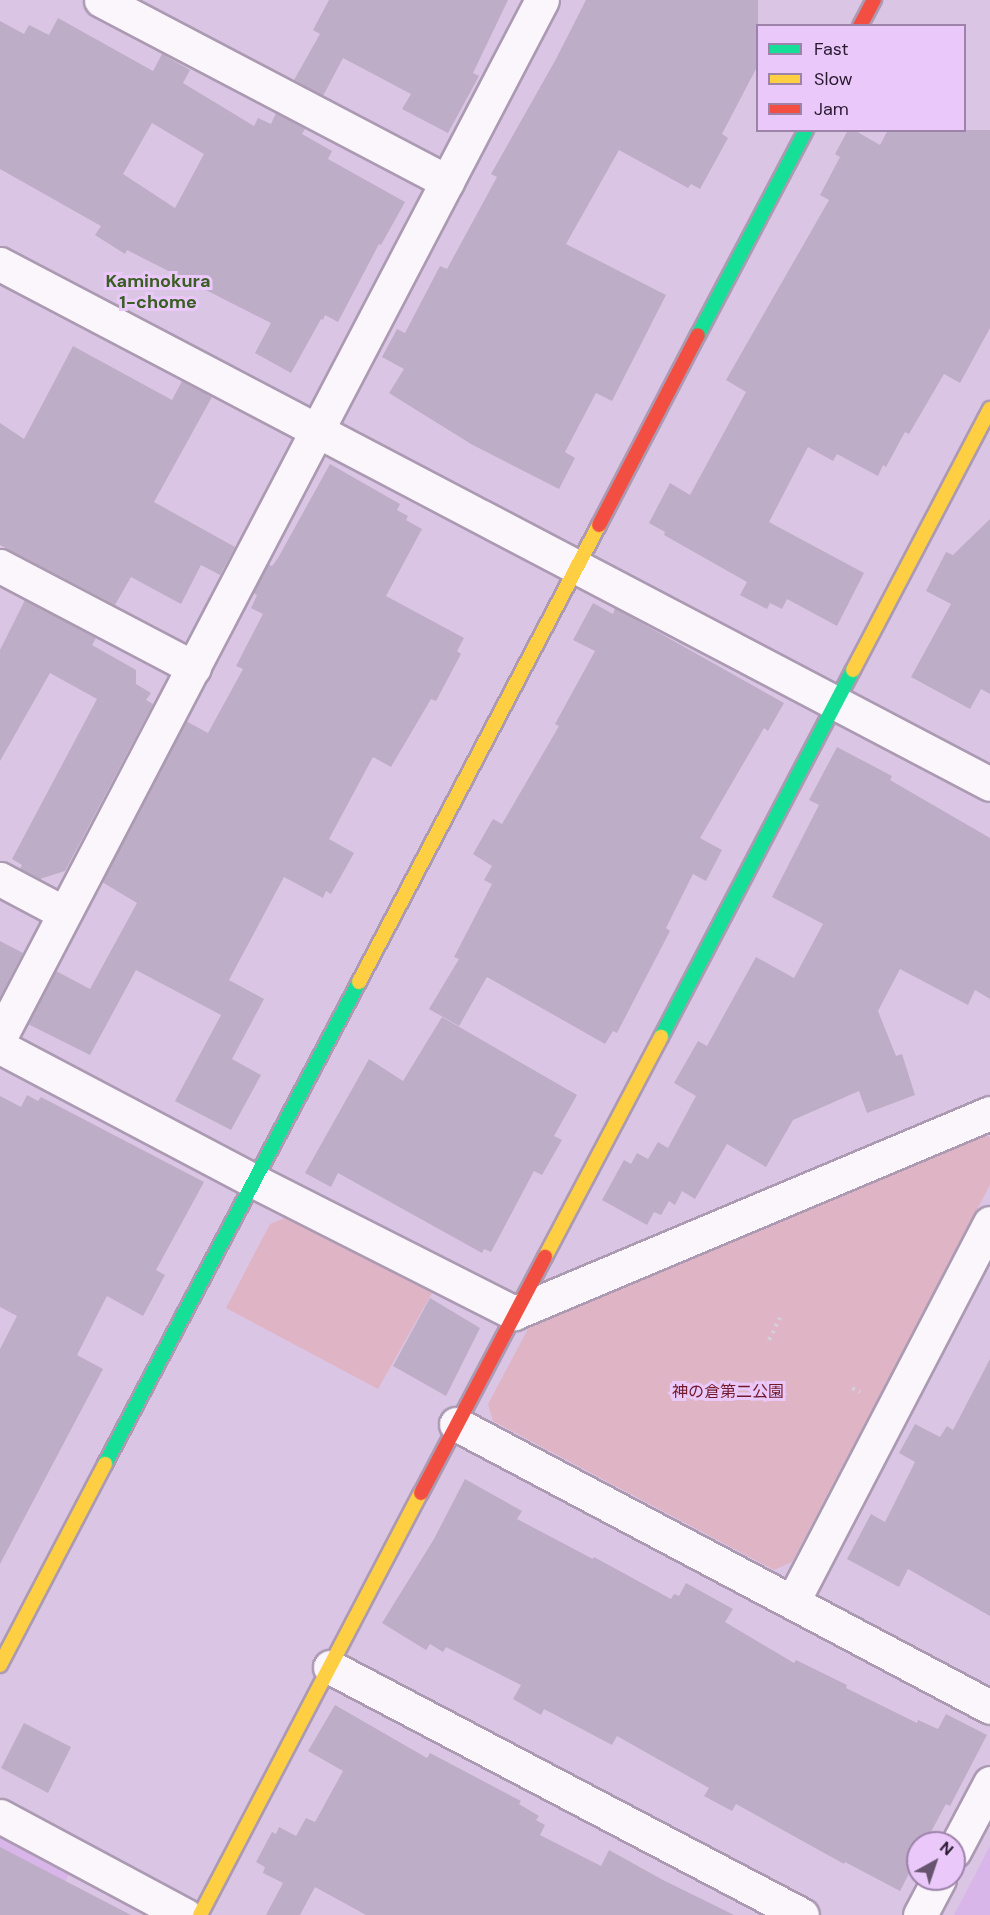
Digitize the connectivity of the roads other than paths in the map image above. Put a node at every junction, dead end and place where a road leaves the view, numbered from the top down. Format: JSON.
{"nodes":[{"id":1,"x":101,"y":0,"type":"edge"},
{"id":2,"x":542,"y":0,"type":"edge"},
{"id":3,"x":874,"y":0,"type":"edge"},
{"id":4,"x":861,"y":24,"type":"edge"},
{"id":5,"x":805,"y":132,"type":"edge"},
{"id":6,"x":447,"y":182,"type":"junction"},
{"id":7,"x":0,"y":264,"type":"edge"},
{"id":8,"x":989,"y":412,"type":"edge"},
{"id":9,"x":318,"y":433,"type":"junction"},
{"id":10,"x":0,"y":566,"type":"edge"},
{"id":11,"x":578,"y":567,"type":"junction"},
{"id":12,"x":194,"y":668,"type":"junction"},
{"id":13,"x":834,"y":703,"type":"junction"},
{"id":14,"x":990,"y":784,"type":"edge"},
{"id":15,"x":0,"y":879,"type":"edge"},
{"id":16,"x":64,"y":913,"type":"junction"},
{"id":17,"x":0,"y":1037,"type":"edge"},
{"id":18,"x":0,"y":1047,"type":"edge"},
{"id":19,"x":990,"y":1113,"type":"edge"},
{"id":20,"x":254,"y":1181,"type":"junction"},
{"id":21,"x":990,"y":1223,"type":"edge"},
{"id":22,"x":514,"y":1313,"type":"junction"},
{"id":23,"x":456,"y":1424,"type":"junction"},
{"id":24,"x":793,"y":1601,"type":"junction"},
{"id":25,"x":0,"y":1665,"type":"edge"},
{"id":26,"x":330,"y":1667,"type":"junction"},
{"id":27,"x":990,"y":1707,"type":"edge"},
{"id":28,"x":990,"y":1784,"type":"edge"},
{"id":29,"x":0,"y":1816,"type":"edge"},
{"id":30,"x":965,"y":1831,"type":"edge"},
{"id":31,"x":933,"y":1891,"type":"edge"},
{"id":32,"x":185,"y":1915,"type":"edge"},
{"id":33,"x":200,"y":1915,"type":"edge"},
{"id":34,"x":802,"y":1915,"type":"edge"},
{"id":35,"x":920,"y":1915,"type":"edge"}],
"edges":[{"from":1,"to":6,"type":"street"},
{"from":2,"to":6,"type":"street"},
{"from":3,"to":4,"type":"street"},
{"from":5,"to":11,"type":"street"},
{"from":6,"to":9,"type":"street"},
{"from":7,"to":9,"type":"street"},
{"from":8,"to":13,"type":"street"},
{"from":9,"to":11,"type":"street"},
{"from":9,"to":12,"type":"street"},
{"from":10,"to":12,"type":"street"},
{"from":11,"to":13,"type":"street"},
{"from":11,"to":20,"type":"street"},
{"from":12,"to":16,"type":"street"},
{"from":13,"to":14,"type":"street"},
{"from":13,"to":22,"type":"street"},
{"from":15,"to":16,"type":"street"},
{"from":16,"to":17,"type":"street"},
{"from":18,"to":20,"type":"street"},
{"from":19,"to":22,"type":"street"},
{"from":20,"to":22,"type":"street"},
{"from":20,"to":25,"type":"street"},
{"from":21,"to":24,"type":"street"},
{"from":22,"to":23,"type":"street"},
{"from":23,"to":24,"type":"street"},
{"from":23,"to":26,"type":"street"},
{"from":24,"to":27,"type":"street"},
{"from":26,"to":33,"type":"street"},
{"from":26,"to":34,"type":"street"},
{"from":28,"to":30,"type":"street"},
{"from":29,"to":32,"type":"street"},
{"from":31,"to":35,"type":"street"}]}
